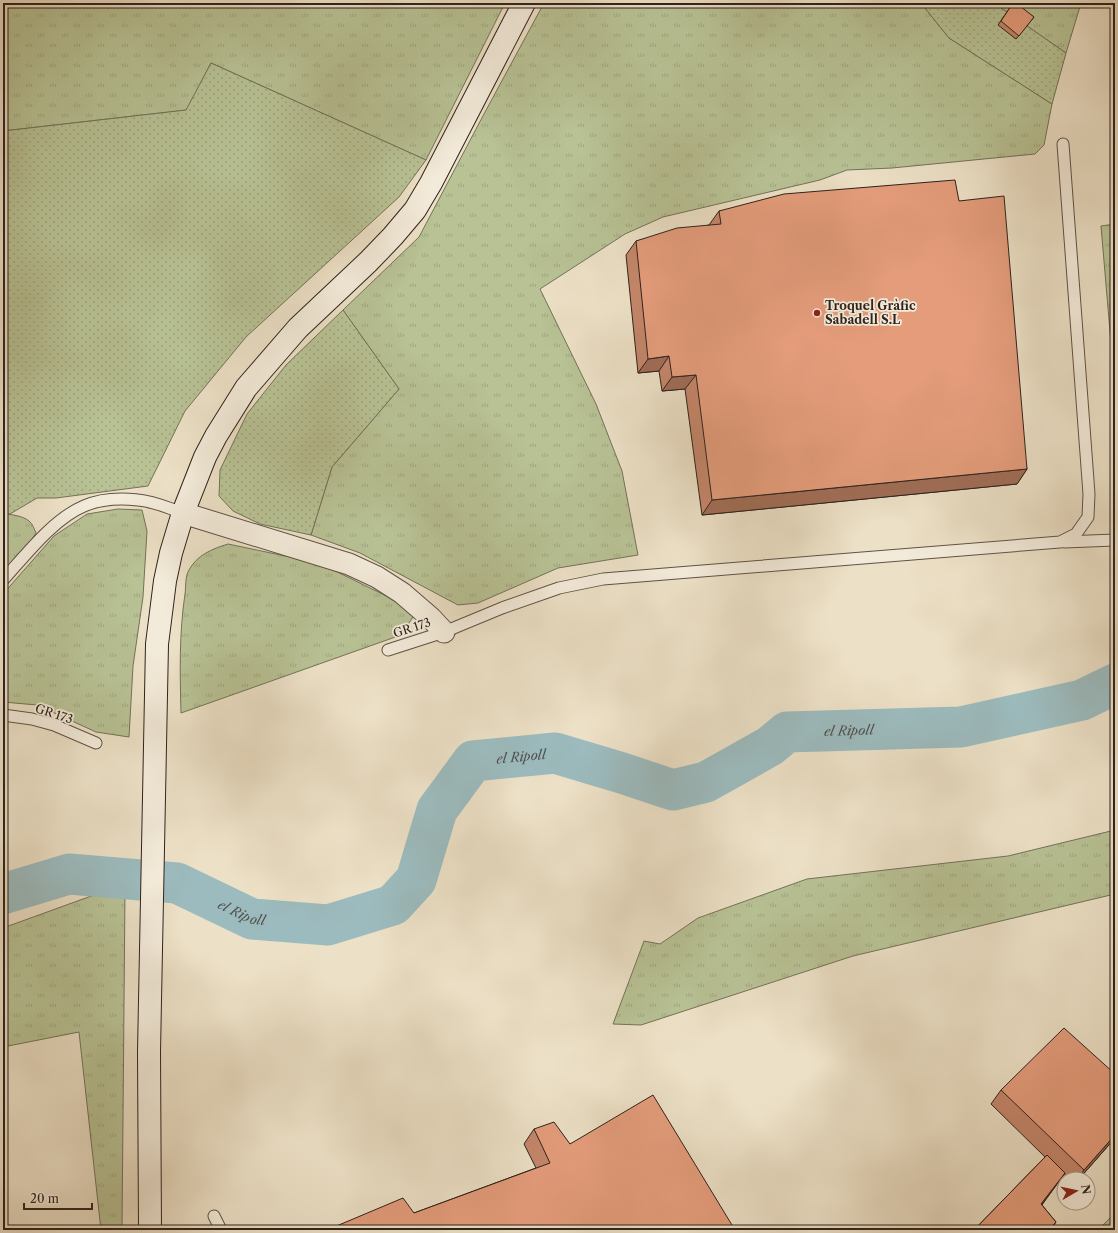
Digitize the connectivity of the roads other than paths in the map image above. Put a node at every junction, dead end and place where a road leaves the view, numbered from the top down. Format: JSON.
{"nodes":[{"id":1,"x":524,"y":3,"type":"edge"},
{"id":2,"x":1063,"y":144,"type":"dead end"},
{"id":3,"x":183,"y":512,"type":"junction"},
{"id":4,"x":1115,"y":540,"type":"edge"},
{"id":5,"x":1060,"y":542,"type":"junction"},
{"id":6,"x":3,"y":580,"type":"edge"},
{"id":7,"x":444,"y":632,"type":"junction"},
{"id":8,"x":388,"y":650,"type":"dead end"},
{"id":9,"x":3,"y":715,"type":"edge"},
{"id":10,"x":96,"y":743,"type":"dead end"},
{"id":11,"x":214,"y":1216,"type":"dead end"},
{"id":12,"x":150,"y":1230,"type":"edge"},
{"id":13,"x":221,"y":1230,"type":"edge"}],
"edges":[{"from":1,"to":3,"type":"main road"},
{"from":2,"to":5,"type":"lane"},
{"from":3,"to":6,"type":"lane"},
{"from":3,"to":7,"type":"street"},
{"from":3,"to":12,"type":"main road"},
{"from":4,"to":5,"type":"lane","name":"GR 173"},
{"from":5,"to":7,"type":"lane","name":"GR 173"},
{"from":7,"to":8,"type":"lane","name":"GR 173"},
{"from":9,"to":10,"type":"lane","name":"GR 173"},
{"from":11,"to":13,"type":"lane"}]}
